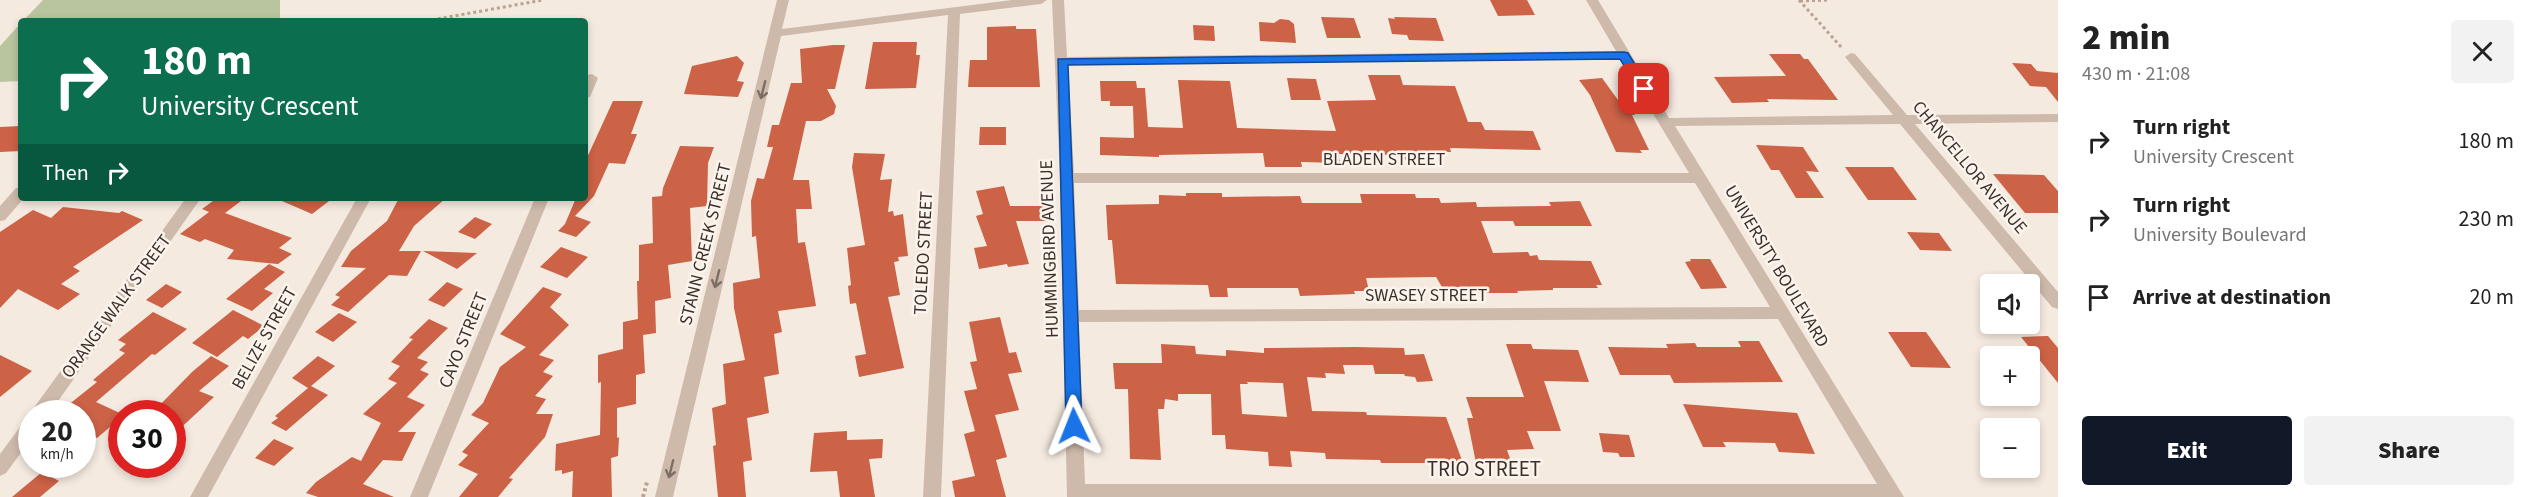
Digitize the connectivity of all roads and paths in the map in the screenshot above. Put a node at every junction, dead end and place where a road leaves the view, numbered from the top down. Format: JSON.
{"nodes":[{"id":1,"x":543,"y":0,"type":"edge"},
{"id":2,"x":783,"y":0,"type":"edge"},
{"id":3,"x":1041,"y":0,"type":"edge"},
{"id":4,"x":1058,"y":0,"type":"edge"},
{"id":5,"x":1592,"y":0,"type":"edge"},
{"id":6,"x":1799,"y":0,"type":"edge"},
{"id":7,"x":1830,"y":0,"type":"edge"},
{"id":8,"x":954,"y":12,"type":"junction"},
{"id":9,"x":443,"y":18,"type":"edge"},
{"id":10,"x":777,"y":33,"type":"junction"},
{"id":11,"x":1624,"y":55,"type":"junction"},
{"id":12,"x":1851,"y":57,"type":"joint"},
{"id":13,"x":1062,"y":62,"type":"junction"},
{"id":14,"x":592,"y":78,"type":"dead end"},
{"id":15,"x":588,"y":87,"type":"edge"},
{"id":16,"x":2058,"y":118,"type":"edge"},
{"id":17,"x":1904,"y":119,"type":"junction"},
{"id":18,"x":1665,"y":122,"type":"junction"},
{"id":19,"x":1067,"y":178,"type":"junction"},
{"id":20,"x":1700,"y":178,"type":"junction"},
{"id":21,"x":18,"y":195,"type":"edge"},
{"id":22,"x":192,"y":201,"type":"edge"},
{"id":23,"x":362,"y":201,"type":"edge"},
{"id":24,"x":541,"y":201,"type":"edge"},
{"id":25,"x":0,"y":216,"type":"edge"},
{"id":26,"x":2058,"y":303,"type":"edge"},
{"id":27,"x":1782,"y":313,"type":"junction"},
{"id":28,"x":1070,"y":316,"type":"junction"},
{"id":29,"x":49,"y":400,"type":"edge"},
{"id":30,"x":18,"y":443,"type":"edge"},
{"id":31,"x":0,"y":468,"type":"edge"},
{"id":32,"x":1894,"y":494,"type":"edge"},
{"id":33,"x":1076,"y":495,"type":"edge"},
{"id":34,"x":199,"y":497,"type":"edge"},
{"id":35,"x":419,"y":497,"type":"edge"},
{"id":36,"x":664,"y":497,"type":"edge"},
{"id":37,"x":932,"y":497,"type":"edge"}],
"edges":[{"from":1,"to":9,"type":"path"},
{"from":2,"to":10,"type":"street","name":"STANN CREEK STREET"},
{"from":3,"to":8,"type":"street"},
{"from":4,"to":13,"type":"street","name":"HUMMINGBIRD AVENUE"},
{"from":5,"to":11,"type":"street","name":"UNIVERSITY BOULEVARD"},
{"from":6,"to":7,"type":"path"},
{"from":6,"to":12,"type":"path"},
{"from":8,"to":10,"type":"street"},
{"from":8,"to":37,"type":"street","name":"TOLEDO STREET"},
{"from":10,"to":36,"type":"street","name":"STANN CREEK STREET","one_way":true},
{"from":11,"to":13,"type":"street"},
{"from":11,"to":18,"type":"street","name":"UNIVERSITY BOULEVARD"},
{"from":12,"to":17,"type":"street","name":"CHANCELLOR AVENUE"},
{"from":13,"to":19,"type":"street","name":"HUMMINGBIRD AVENUE"},
{"from":14,"to":15,"type":"street"},
{"from":16,"to":17,"type":"street"},
{"from":17,"to":18,"type":"street"},
{"from":17,"to":26,"type":"street","name":"CHANCELLOR AVENUE"},
{"from":18,"to":20,"type":"street","name":"UNIVERSITY BOULEVARD"},
{"from":19,"to":20,"type":"street","name":"BLADEN STREET"},
{"from":19,"to":28,"type":"street","name":"HUMMINGBIRD AVENUE"},
{"from":20,"to":27,"type":"street","name":"UNIVERSITY BOULEVARD"},
{"from":21,"to":25,"type":"street"},
{"from":22,"to":29,"type":"street","name":"ORANGE WALK STREET"},
{"from":23,"to":34,"type":"street","name":"BELIZE STREET"},
{"from":24,"to":35,"type":"street","name":"CAYO STREET"},
{"from":27,"to":28,"type":"street","name":"SWASEY STREET"},
{"from":27,"to":32,"type":"street","name":"UNIVERSITY BOULEVARD"},
{"from":28,"to":33,"type":"street","name":"HUMMINGBIRD AVENUE"},
{"from":30,"to":31,"type":"street"},
{"from":32,"to":33,"type":"street","name":"TRIO STREET"}]}
